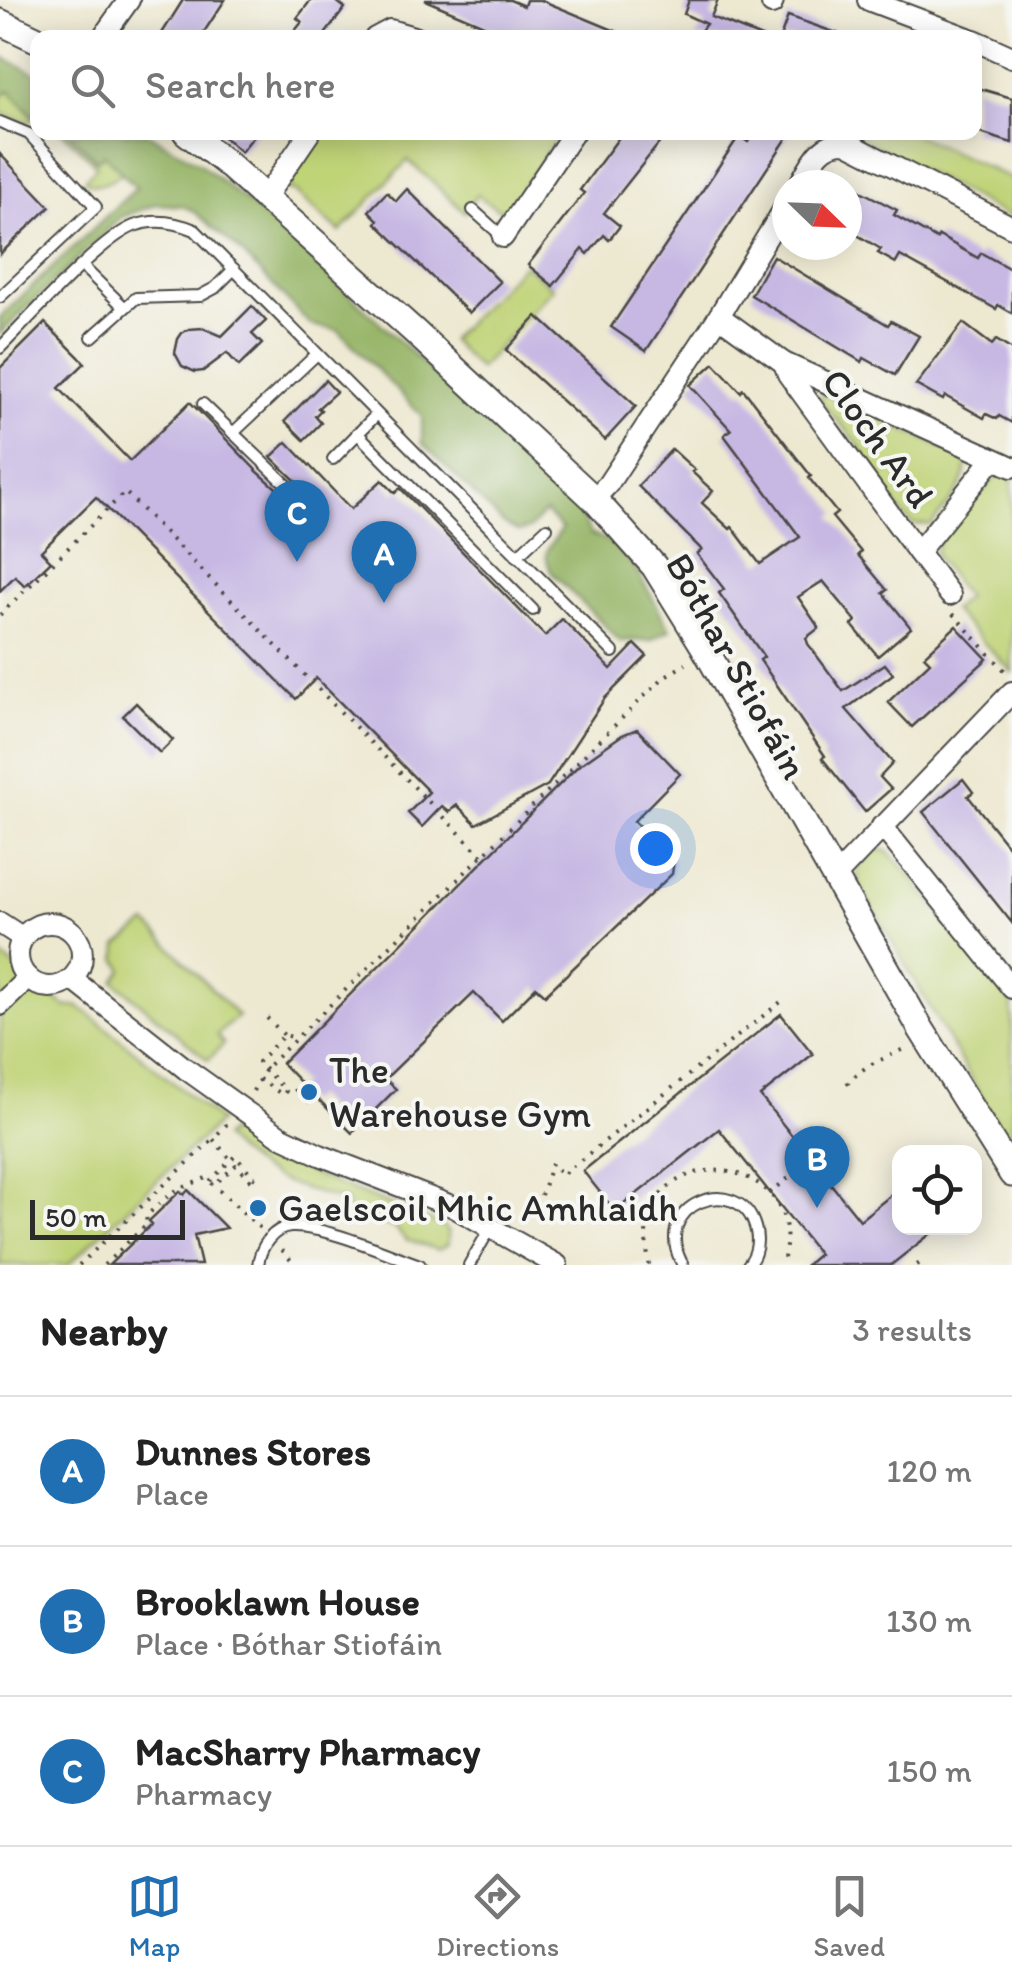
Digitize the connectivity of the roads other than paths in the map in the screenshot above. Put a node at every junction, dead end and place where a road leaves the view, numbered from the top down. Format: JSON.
{"nodes":[{"id":1,"x":129,"y":0,"type":"edge"},
{"id":2,"x":868,"y":0,"type":"edge"},
{"id":3,"x":0,"y":22,"type":"edge"},
{"id":4,"x":108,"y":30,"type":"edge"},
{"id":5,"x":948,"y":30,"type":"edge"},
{"id":6,"x":30,"y":36,"type":"edge"},
{"id":7,"x":982,"y":44,"type":"edge"},
{"id":8,"x":1012,"y":57,"type":"edge"},
{"id":9,"x":0,"y":122,"type":"edge"},
{"id":10,"x":30,"y":135,"type":"edge"},
{"id":11,"x":35,"y":140,"type":"edge"},
{"id":12,"x":196,"y":140,"type":"edge"},
{"id":13,"x":305,"y":140,"type":"edge"},
{"id":14,"x":568,"y":140,"type":"edge"},
{"id":15,"x":809,"y":170,"type":"edge"},
{"id":16,"x":265,"y":198,"type":"junction"},
{"id":17,"x":473,"y":210,"type":"dead end"},
{"id":18,"x":1012,"y":227,"type":"edge"},
{"id":19,"x":772,"y":228,"type":"edge"},
{"id":20,"x":502,"y":236,"type":"joint"},
{"id":21,"x":82,"y":267,"type":"junction"},
{"id":22,"x":234,"y":270,"type":"junction"},
{"id":23,"x":0,"y":296,"type":"edge"},
{"id":24,"x":124,"y":307,"type":"junction"},
{"id":25,"x":718,"y":316,"type":"junction"},
{"id":26,"x":92,"y":337,"type":"dead end"},
{"id":27,"x":0,"y":348,"type":"edge"},
{"id":28,"x":316,"y":355,"type":"junction"},
{"id":29,"x":784,"y":364,"type":"junction"},
{"id":30,"x":203,"y":404,"type":"dead end"},
{"id":31,"x":376,"y":415,"type":"junction"},
{"id":32,"x":233,"y":433,"type":"junction"},
{"id":33,"x":357,"y":433,"type":"junction"},
{"id":34,"x":333,"y":459,"type":"dead end"},
{"id":35,"x":1002,"y":463,"type":"edge"},
{"id":36,"x":594,"y":499,"type":"junction"},
{"id":37,"x":314,"y":511,"type":"dead end"},
{"id":38,"x":547,"y":528,"type":"dead end"},
{"id":39,"x":918,"y":552,"type":"junction"},
{"id":40,"x":516,"y":556,"type":"junction"},
{"id":41,"x":948,"y":600,"type":"road end"},
{"id":42,"x":533,"y":610,"type":"dead end"},
{"id":43,"x":613,"y":652,"type":"dead end"},
{"id":44,"x":1011,"y":684,"type":"edge"},
{"id":45,"x":882,"y":826,"type":"junction"},
{"id":46,"x":835,"y":877,"type":"junction"},
{"id":47,"x":0,"y":923,"type":"edge"},
{"id":48,"x":23,"y":938,"type":"junction"},
{"id":49,"x":28,"y":978,"type":"junction"},
{"id":50,"x":72,"y":979,"type":"junction"},
{"id":51,"x":1012,"y":988,"type":"edge"},
{"id":52,"x":0,"y":1005,"type":"edge"},
{"id":53,"x":1012,"y":1174,"type":"edge"},
{"id":54,"x":491,"y":1226,"type":"junction"},
{"id":55,"x":258,"y":1265,"type":"edge"},
{"id":56,"x":420,"y":1265,"type":"edge"},
{"id":57,"x":469,"y":1265,"type":"edge"},
{"id":58,"x":558,"y":1265,"type":"edge"},
{"id":59,"x":682,"y":1265,"type":"edge"},
{"id":60,"x":748,"y":1265,"type":"edge"}],
"edges":[{"from":1,"to":4,"type":"street"},
{"from":2,"to":5,"type":"street"},
{"from":3,"to":6,"type":"street"},
{"from":7,"to":8,"type":"street"},
{"from":9,"to":10,"type":"lane"},
{"from":11,"to":23,"type":"lane"},
{"from":12,"to":16,"type":"street","name":"Bóthar Stiofáin"},
{"from":13,"to":16,"type":"street"},
{"from":14,"to":20,"type":"street"},
{"from":15,"to":18,"type":"street"},
{"from":16,"to":36,"type":"street","name":"Bóthar Stiofáin"},
{"from":17,"to":20,"type":"lane"},
{"from":19,"to":25,"type":"street"},
{"from":21,"to":22,"type":"lane"},
{"from":21,"to":24,"type":"lane"},
{"from":21,"to":27,"type":"lane"},
{"from":22,"to":24,"type":"lane"},
{"from":22,"to":28,"type":"lane"},
{"from":24,"to":26,"type":"lane"},
{"from":25,"to":29,"type":"street","name":"Cloch Ard"},
{"from":25,"to":36,"type":"street"},
{"from":28,"to":31,"type":"lane"},
{"from":28,"to":32,"type":"lane"},
{"from":29,"to":35,"type":"street","name":"Cloch Ard"},
{"from":29,"to":39,"type":"street","name":"Cloch Ard"},
{"from":30,"to":32,"type":"lane"},
{"from":31,"to":33,"type":"lane"},
{"from":31,"to":40,"type":"lane"},
{"from":32,"to":37,"type":"lane"},
{"from":33,"to":34,"type":"lane"},
{"from":33,"to":42,"type":"lane"},
{"from":35,"to":39,"type":"street","name":"Cloch Ard"},
{"from":36,"to":46,"type":"street","name":"Bóthar Stiofáin"},
{"from":38,"to":40,"type":"lane"},
{"from":39,"to":41,"type":"street","name":"Cloch Ard"},
{"from":40,"to":43,"type":"lane"},
{"from":44,"to":45,"type":"street"},
{"from":45,"to":46,"type":"street"},
{"from":45,"to":51,"type":"street"},
{"from":46,"to":53,"type":"street","name":"Bóthar Stiofáin"},
{"from":47,"to":48,"type":"street"},
{"from":48,"to":49,"type":"street"},
{"from":48,"to":50,"type":"street"},
{"from":49,"to":50,"type":"street"},
{"from":49,"to":52,"type":"street"},
{"from":50,"to":54,"type":"street"},
{"from":54,"to":57,"type":"lane"},
{"from":54,"to":58,"type":"street"},
{"from":55,"to":56,"type":"lane"},
{"from":59,"to":60,"type":"lane"}]}
